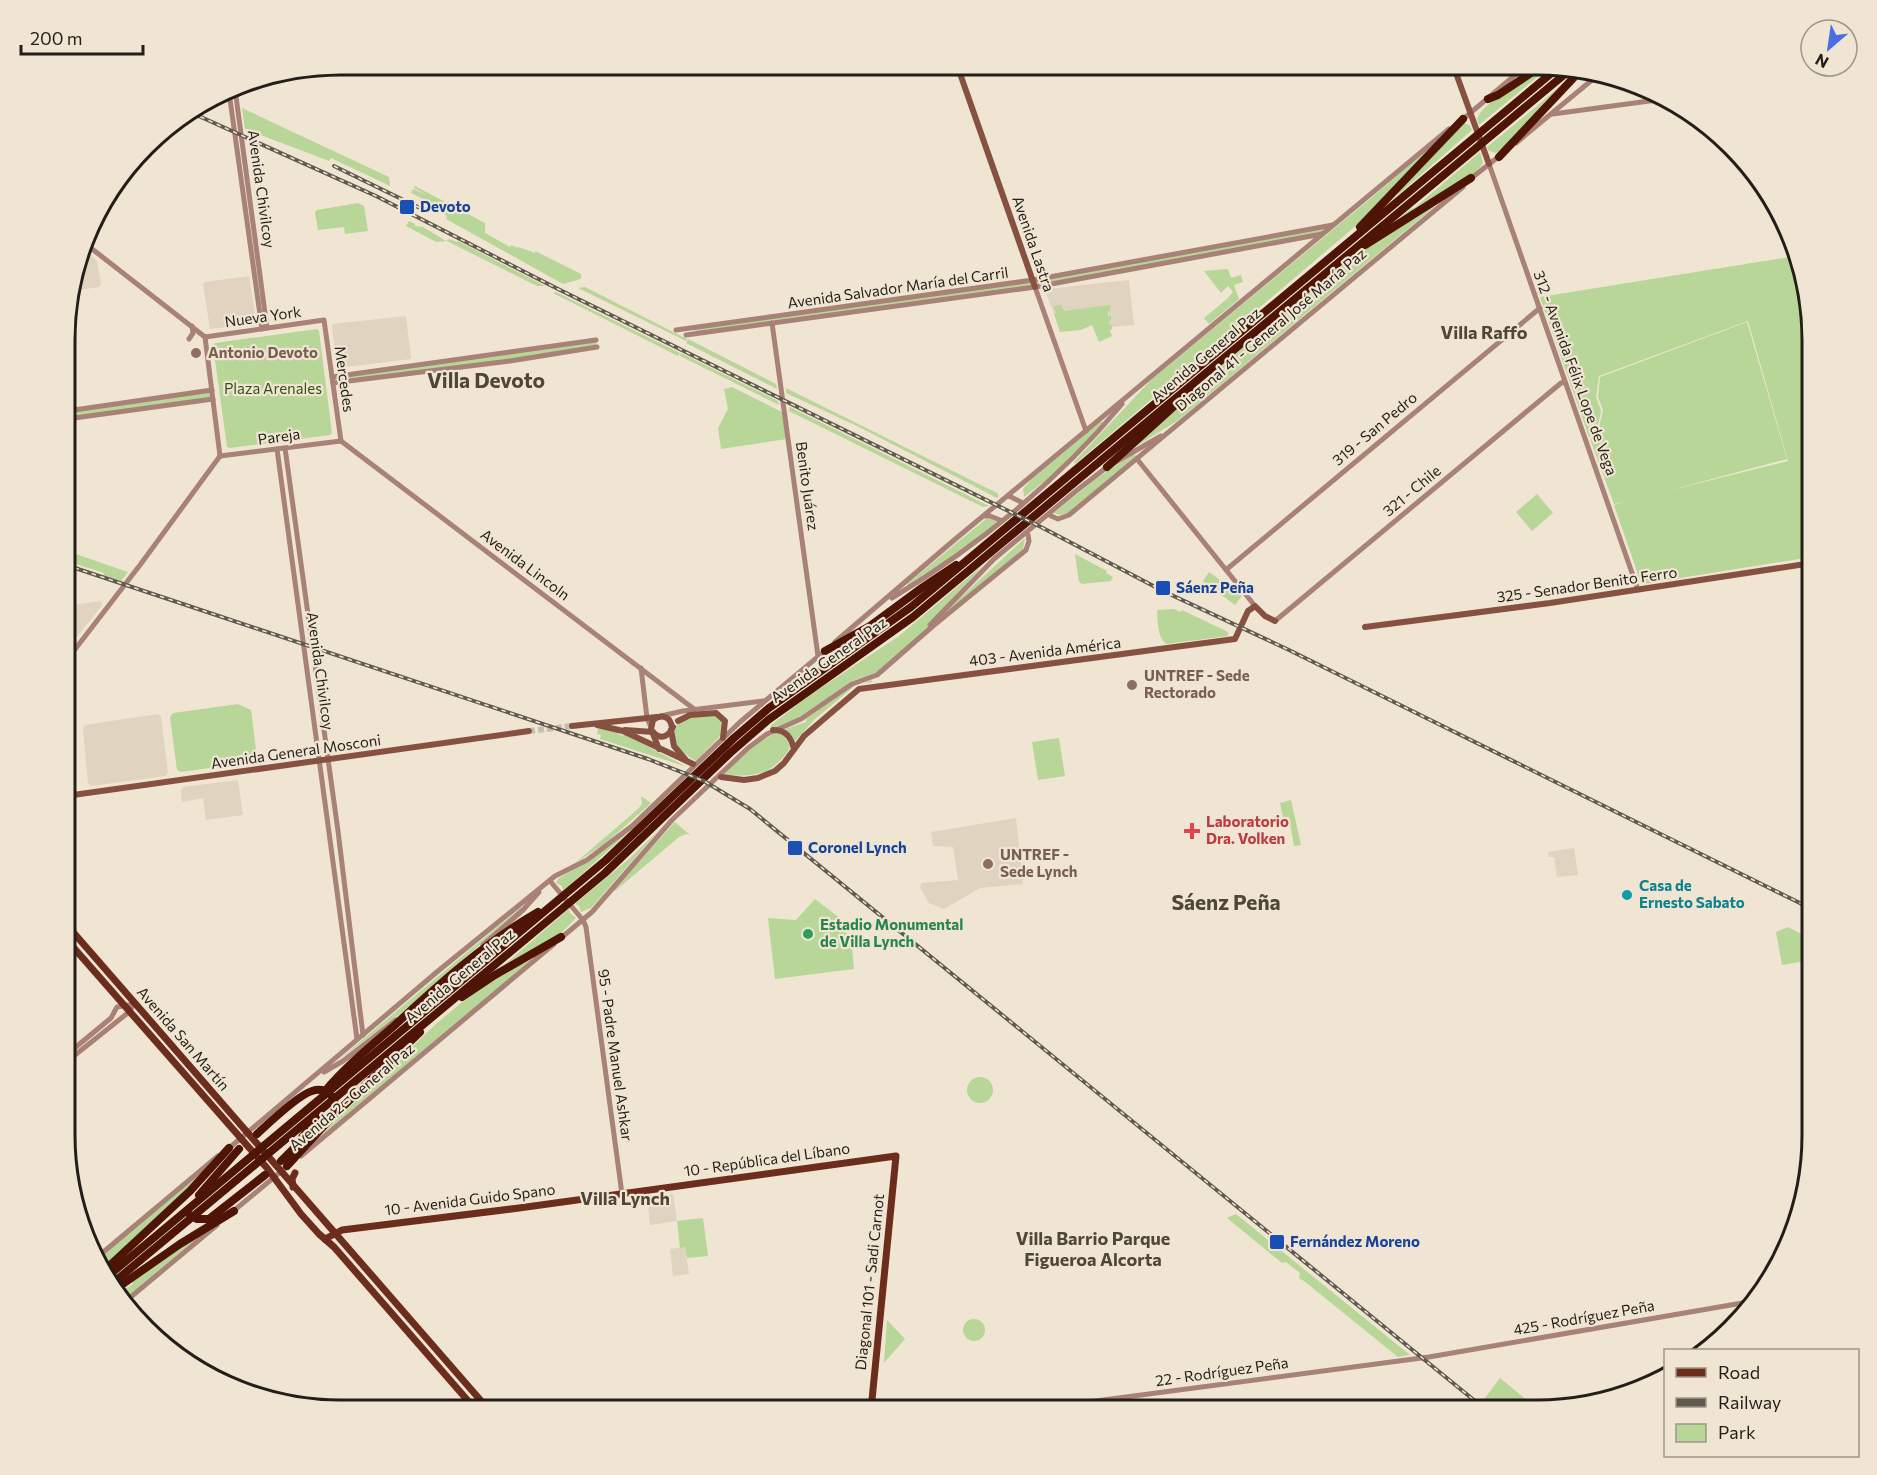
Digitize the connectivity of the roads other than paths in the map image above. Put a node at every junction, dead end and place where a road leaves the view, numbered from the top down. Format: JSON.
{"nodes":[{"id":1,"x":961,"y":75,"type":"edge"},
{"id":2,"x":1456,"y":75,"type":"edge"},
{"id":3,"x":1516,"y":75,"type":"edge"},
{"id":4,"x":1528,"y":75,"type":"edge"},
{"id":5,"x":1549,"y":76,"type":"edge"},
{"id":6,"x":1561,"y":76,"type":"edge"},
{"id":7,"x":1574,"y":77,"type":"edge"},
{"id":8,"x":1592,"y":81,"type":"edge"},
{"id":9,"x":236,"y":96,"type":"edge"},
{"id":10,"x":230,"y":99,"type":"edge"},
{"id":11,"x":1488,"y":99,"type":"junction"},
{"id":12,"x":1651,"y":101,"type":"edge"},
{"id":13,"x":1471,"y":114,"type":"junction"},
{"id":14,"x":1553,"y":114,"type":"junction"},
{"id":15,"x":1462,"y":120,"type":"junction"},
{"id":16,"x":1499,"y":157,"type":"junction"},
{"id":17,"x":1489,"y":164,"type":"junction"},
{"id":18,"x":1471,"y":178,"type":"junction"},
{"id":19,"x":1335,"y":225,"type":"junction"},
{"id":20,"x":1324,"y":234,"type":"junction"},
{"id":21,"x":91,"y":248,"type":"edge"},
{"id":22,"x":1338,"y":257,"type":"junction"},
{"id":23,"x":1034,"y":284,"type":"junction"},
{"id":24,"x":1540,"y":308,"type":"junction"},
{"id":25,"x":324,"y":320,"type":"joint"},
{"id":26,"x":772,"y":321,"type":"junction"},
{"id":27,"x":192,"y":326,"type":"junction"},
{"id":28,"x":265,"y":328,"type":"junction"},
{"id":29,"x":676,"y":330,"type":"dead end"},
{"id":30,"x":686,"y":335,"type":"dead end"},
{"id":31,"x":205,"y":337,"type":"junction"},
{"id":32,"x":189,"y":339,"type":"dead end"},
{"id":33,"x":596,"y":340,"type":"dead end"},
{"id":34,"x":597,"y":347,"type":"dead end"},
{"id":35,"x":1219,"y":362,"type":"junction"},
{"id":36,"x":333,"y":380,"type":"junction"},
{"id":37,"x":1563,"y":383,"type":"junction"},
{"id":38,"x":212,"y":390,"type":"junction"},
{"id":39,"x":1130,"y":394,"type":"junction"},
{"id":40,"x":213,"y":399,"type":"junction"},
{"id":41,"x":75,"y":410,"type":"edge"},
{"id":42,"x":75,"y":418,"type":"edge"},
{"id":43,"x":1086,"y":431,"type":"junction"},
{"id":44,"x":1164,"y":435,"type":"junction"},
{"id":45,"x":341,"y":441,"type":"junction"},
{"id":46,"x":285,"y":448,"type":"junction"},
{"id":47,"x":278,"y":449,"type":"junction"},
{"id":48,"x":220,"y":456,"type":"junction"},
{"id":49,"x":1137,"y":459,"type":"junction"},
{"id":50,"x":1107,"y":467,"type":"junction"},
{"id":51,"x":1009,"y":496,"type":"junction"},
{"id":52,"x":1028,"y":502,"type":"junction"},
{"id":53,"x":1048,"y":512,"type":"junction"},
{"id":54,"x":983,"y":517,"type":"junction"},
{"id":55,"x":1012,"y":529,"type":"junction"},
{"id":56,"x":970,"y":557,"type":"junction"},
{"id":57,"x":1802,"y":565,"type":"edge"},
{"id":58,"x":1227,"y":569,"type":"junction"},
{"id":59,"x":1638,"y":590,"type":"junction"},
{"id":60,"x":1255,"y":606,"type":"junction"},
{"id":61,"x":877,"y":607,"type":"junction"},
{"id":62,"x":1275,"y":621,"type":"joint"},
{"id":63,"x":1365,"y":627,"type":"dead end"},
{"id":64,"x":918,"y":640,"type":"junction"},
{"id":65,"x":75,"y":649,"type":"edge"},
{"id":66,"x":821,"y":654,"type":"junction"},
{"id":67,"x":641,"y":668,"type":"junction"},
{"id":68,"x":877,"y":675,"type":"junction"},
{"id":69,"x":877,"y":687,"type":"junction"},
{"id":70,"x":765,"y":700,"type":"junction"},
{"id":71,"x":684,"y":701,"type":"junction"},
{"id":72,"x":694,"y":710,"type":"junction"},
{"id":73,"x":683,"y":711,"type":"junction"},
{"id":74,"x":659,"y":717,"type":"junction"},
{"id":75,"x":647,"y":718,"type":"junction"},
{"id":76,"x":678,"y":721,"type":"junction"},
{"id":77,"x":597,"y":724,"type":"junction"},
{"id":78,"x":572,"y":726,"type":"tunnel mouth"},
{"id":79,"x":618,"y":729,"type":"junction"},
{"id":80,"x":672,"y":729,"type":"junction"},
{"id":81,"x":773,"y":730,"type":"junction"},
{"id":82,"x":528,"y":731,"type":"tunnel mouth"},
{"id":83,"x":652,"y":731,"type":"junction"},
{"id":84,"x":723,"y":738,"type":"junction"},
{"id":85,"x":659,"y":749,"type":"junction"},
{"id":86,"x":794,"y":749,"type":"junction"},
{"id":87,"x":323,"y":760,"type":"junction"},
{"id":88,"x":697,"y":763,"type":"junction"},
{"id":89,"x":720,"y":772,"type":"junction"},
{"id":90,"x":75,"y":795,"type":"edge"},
{"id":91,"x":663,"y":813,"type":"junction"},
{"id":92,"x":550,"y":881,"type":"junction"},
{"id":93,"x":542,"y":888,"type":"junction"},
{"id":94,"x":559,"y":903,"type":"junction"},
{"id":95,"x":592,"y":912,"type":"joint"},
{"id":96,"x":582,"y":920,"type":"junction"},
{"id":97,"x":75,"y":935,"type":"edge"},
{"id":98,"x":561,"y":938,"type":"junction"},
{"id":99,"x":75,"y":950,"type":"edge"},
{"id":100,"x":453,"y":974,"type":"junction"},
{"id":101,"x":134,"y":1004,"type":"junction"},
{"id":102,"x":120,"y":1006,"type":"junction"},
{"id":103,"x":412,"y":1009,"type":"junction"},
{"id":104,"x":440,"y":1010,"type":"junction"},
{"id":105,"x":129,"y":1012,"type":"junction"},
{"id":106,"x":430,"y":1019,"type":"junction"},
{"id":107,"x":363,"y":1035,"type":"junction"},
{"id":108,"x":357,"y":1040,"type":"junction"},
{"id":109,"x":75,"y":1048,"type":"edge"},
{"id":110,"x":75,"y":1056,"type":"edge"},
{"id":111,"x":317,"y":1075,"type":"junction"},
{"id":112,"x":344,"y":1091,"type":"junction"},
{"id":113,"x":314,"y":1105,"type":"junction"},
{"id":114,"x":332,"y":1117,"type":"junction"},
{"id":115,"x":244,"y":1135,"type":"junction"},
{"id":116,"x":253,"y":1140,"type":"junction"},
{"id":117,"x":229,"y":1148,"type":"junction"},
{"id":118,"x":239,"y":1149,"type":"dead end"},
{"id":119,"x":896,"y":1156,"type":"joint"},
{"id":120,"x":275,"y":1169,"type":"junction"},
{"id":121,"x":295,"y":1173,"type":"dead end"},
{"id":122,"x":293,"y":1187,"type":"junction"},
{"id":123,"x":190,"y":1191,"type":"junction"},
{"id":124,"x":622,"y":1194,"type":"junction"},
{"id":125,"x":234,"y":1211,"type":"junction"},
{"id":126,"x":181,"y":1215,"type":"junction"},
{"id":127,"x":334,"y":1233,"type":"junction"},
{"id":128,"x":325,"y":1239,"type":"junction"},
{"id":129,"x":102,"y":1253,"type":"edge"},
{"id":130,"x":110,"y":1266,"type":"edge"},
{"id":131,"x":113,"y":1272,"type":"edge"},
{"id":132,"x":118,"y":1279,"type":"edge"},
{"id":133,"x":122,"y":1285,"type":"edge"},
{"id":134,"x":130,"y":1296,"type":"edge"},
{"id":135,"x":1741,"y":1303,"type":"edge"},
{"id":136,"x":1419,"y":1359,"type":"joint"},
{"id":137,"x":467,"y":1400,"type":"edge"},
{"id":138,"x":480,"y":1400,"type":"edge"},
{"id":139,"x":872,"y":1400,"type":"edge"},
{"id":140,"x":1104,"y":1400,"type":"edge"}],
"edges":[{"from":1,"to":23,"type":"main road","name":"Avenida Lastra"},
{"from":2,"to":13,"type":"main road"},
{"from":3,"to":11,"type":"street","name":"Avenida General Paz"},
{"from":4,"to":11,"type":"highway"},
{"from":5,"to":22,"type":"highway","name":"Avenida General Paz"},
{"from":6,"to":22,"type":"highway","name":"Avenida General Paz"},
{"from":7,"to":16,"type":"highway"},
{"from":8,"to":14,"type":"street","name":"Diagonal 41 - General José María Paz"},
{"from":9,"to":28,"type":"street","name":"Avenida Chivilcoy"},
{"from":10,"to":28,"type":"street","name":"Avenida Chivilcoy"},
{"from":11,"to":13,"type":"street","name":"Avenida General Paz"},
{"from":12,"to":14,"type":"street"},
{"from":13,"to":15,"type":"street","name":"Avenida General Paz"},
{"from":13,"to":17,"type":"main road"},
{"from":14,"to":16,"type":"street","name":"Diagonal 41 - General José María Paz"},
{"from":15,"to":19,"type":"street","name":"Avenida General Paz"},
{"from":15,"to":22,"type":"highway"},
{"from":16,"to":17,"type":"street","name":"Diagonal 41 - General José María Paz"},
{"from":17,"to":18,"type":"street","name":"Diagonal 41 - General José María Paz"},
{"from":17,"to":24,"type":"street","name":"312 - Avenida Félix Lope de Vega"},
{"from":18,"to":22,"type":"highway"},
{"from":18,"to":44,"type":"street","name":"Diagonal 41 - General José María Paz"},
{"from":19,"to":20,"type":"street","name":"Avenida General Paz"},
{"from":19,"to":23,"type":"street","name":"Avenida Salvador María del Carril"},
{"from":20,"to":23,"type":"street","name":"Avenida Salvador María del Carril"},
{"from":20,"to":39,"type":"street","name":"Avenida General Paz"},
{"from":21,"to":27,"type":"street"},
{"from":22,"to":35,"type":"highway","name":"Avenida General Paz"},
{"from":22,"to":52,"type":"highway","name":"Avenida General Paz"},
{"from":23,"to":26,"type":"street","name":"Avenida Salvador María del Carril"},
{"from":23,"to":43,"type":"street","name":"Avenida Lastra"},
{"from":24,"to":37,"type":"street","name":"312 - Avenida Félix Lope de Vega"},
{"from":24,"to":58,"type":"street","name":"319 - San Pedro"},
{"from":25,"to":28,"type":"street","name":"Nueva York"},
{"from":25,"to":36,"type":"street","name":"Mercedes"},
{"from":26,"to":29,"type":"street","name":"Avenida Salvador María del Carril"},
{"from":26,"to":30,"type":"street","name":"Avenida Salvador María del Carril"},
{"from":26,"to":66,"type":"street","name":"Benito Juárez"},
{"from":27,"to":31,"type":"street"},
{"from":27,"to":32,"type":"street"},
{"from":28,"to":31,"type":"street","name":"Nueva York"},
{"from":31,"to":38,"type":"street"},
{"from":33,"to":36,"type":"street"},
{"from":34,"to":36,"type":"street"},
{"from":35,"to":50,"type":"highway"},
{"from":35,"to":53,"type":"highway","name":"Avenida General Paz"},
{"from":36,"to":45,"type":"street","name":"Mercedes"},
{"from":37,"to":59,"type":"street","name":"312 - Avenida Félix Lope de Vega"},
{"from":37,"to":62,"type":"street","name":"321 - Chile"},
{"from":38,"to":40,"type":"street"},
{"from":38,"to":41,"type":"street"},
{"from":39,"to":43,"type":"street","name":"Avenida General Paz"},
{"from":39,"to":52,"type":"street","name":"Avenida General Paz"},
{"from":40,"to":42,"type":"street"},
{"from":40,"to":48,"type":"street"},
{"from":43,"to":51,"type":"street","name":"Avenida General Paz"},
{"from":44,"to":49,"type":"street","name":"Diagonal 41 - General José María Paz"},
{"from":44,"to":50,"type":"street","name":"Avenida General Paz"},
{"from":45,"to":46,"type":"street","name":"Pareja"},
{"from":45,"to":67,"type":"street","name":"Avenida Lincoln"},
{"from":46,"to":47,"type":"street","name":"Pareja"},
{"from":46,"to":87,"type":"street","name":"Avenida Chivilcoy"},
{"from":47,"to":48,"type":"street","name":"Pareja"},
{"from":47,"to":87,"type":"street","name":"Avenida Chivilcoy"},
{"from":48,"to":65,"type":"street"},
{"from":49,"to":53,"type":"street","name":"Diagonal 41 - General José María Paz"},
{"from":49,"to":58,"type":"street"},
{"from":50,"to":53,"type":"street","name":"Avenida General Paz"},
{"from":51,"to":52,"type":"street"},
{"from":51,"to":54,"type":"street","name":"Avenida General Paz"},
{"from":52,"to":55,"type":"highway","name":"Avenida General Paz"},
{"from":53,"to":55,"type":"highway","name":"Avenida General Paz"},
{"from":54,"to":55,"type":"street"},
{"from":54,"to":61,"type":"street","name":"Avenida General Paz"},
{"from":55,"to":56,"type":"highway","name":"Avenida General Paz"},
{"from":55,"to":61,"type":"street","name":"Avenida General Paz"},
{"from":55,"to":64,"type":"street","name":"Avenida General Paz"},
{"from":55,"to":64,"type":"street"},
{"from":55,"to":89,"type":"highway","name":"Avenida General Paz"},
{"from":56,"to":66,"type":"highway"},
{"from":56,"to":88,"type":"highway","name":"Avenida General Paz"},
{"from":57,"to":59,"type":"main road","name":"325 - Senador Benito Ferro"},
{"from":58,"to":60,"type":"street"},
{"from":59,"to":63,"type":"main road","name":"325 - Senador Benito Ferro"},
{"from":60,"to":62,"type":"main road"},
{"from":60,"to":69,"type":"main road","name":"403 - Avenida América"},
{"from":61,"to":66,"type":"street","name":"Avenida General Paz"},
{"from":64,"to":68,"type":"street"},
{"from":66,"to":70,"type":"street","name":"Avenida General Paz"},
{"from":67,"to":71,"type":"street","name":"Avenida Lincoln"},
{"from":67,"to":75,"type":"street"},
{"from":68,"to":69,"type":"street"},
{"from":68,"to":81,"type":"street","name":"Avenida General Paz"},
{"from":69,"to":86,"type":"main road","name":"403 - Avenida América"},
{"from":70,"to":72,"type":"street"},
{"from":70,"to":84,"type":"street","name":"Avenida General Paz"},
{"from":71,"to":72,"type":"street","name":"Avenida Lincoln"},
{"from":71,"to":73,"type":"street"},
{"from":72,"to":73,"type":"street"},
{"from":73,"to":74,"type":"street"},
{"from":73,"to":76,"type":"main road"},
{"from":74,"to":75,"type":"main road"},
{"from":74,"to":80,"type":"main road"},
{"from":74,"to":83,"type":"main road"},
{"from":75,"to":77,"type":"main road"},
{"from":75,"to":83,"type":"street"},
{"from":76,"to":80,"type":"main road"},
{"from":76,"to":84,"type":"main road"},
{"from":77,"to":78,"type":"main road"},
{"from":77,"to":79,"type":"main road"},
{"from":79,"to":83,"type":"main road"},
{"from":79,"to":85,"type":"main road"},
{"from":80,"to":83,"type":"main road"},
{"from":80,"to":88,"type":"main road"},
{"from":81,"to":86,"type":"main road"},
{"from":81,"to":89,"type":"street","name":"Avenida General Paz"},
{"from":82,"to":87,"type":"main road","name":"Avenida General Mosconi"},
{"from":83,"to":85,"type":"main road"},
{"from":84,"to":88,"type":"street","name":"Avenida General Paz"},
{"from":85,"to":88,"type":"main road"},
{"from":86,"to":89,"type":"main road"},
{"from":87,"to":90,"type":"main road","name":"Avenida General Mosconi"},
{"from":87,"to":107,"type":"street","name":"Avenida Chivilcoy"},
{"from":87,"to":108,"type":"street","name":"Avenida Chivilcoy"},
{"from":88,"to":91,"type":"highway","name":"Avenida General Paz"},
{"from":89,"to":91,"type":"highway","name":"Avenida General Paz"},
{"from":91,"to":92,"type":"street","name":"Avenida General Paz"},
{"from":91,"to":94,"type":"highway","name":"Avenida General Paz"},
{"from":91,"to":95,"type":"street","name":"Avenida General Paz"},
{"from":92,"to":93,"type":"street","name":"Avenida General Paz"},
{"from":92,"to":96,"type":"street"},
{"from":93,"to":100,"type":"street"},
{"from":93,"to":107,"type":"street","name":"Avenida General Paz"},
{"from":94,"to":100,"type":"highway"},
{"from":94,"to":104,"type":"highway","name":"Avenida General Paz"},
{"from":94,"to":113,"type":"highway","name":"Avenida General Paz"},
{"from":95,"to":96,"type":"street","name":"Avenida 2 - General Paz"},
{"from":96,"to":98,"type":"street","name":"Avenida 2 - General Paz"},
{"from":96,"to":124,"type":"street","name":"95 - Padre Manuel Ashkar"},
{"from":97,"to":101,"type":"main road","name":"Avenida San Martín"},
{"from":98,"to":104,"type":"highway"},
{"from":98,"to":120,"type":"street","name":"Avenida 2 - General Paz"},
{"from":99,"to":102,"type":"main road","name":"Avenida San Martín"},
{"from":100,"to":103,"type":"highway"},
{"from":101,"to":102,"type":"street"},
{"from":101,"to":105,"type":"street"},
{"from":101,"to":115,"type":"main road","name":"Avenida San Martín"},
{"from":102,"to":105,"type":"main road","name":"Avenida San Martín"},
{"from":102,"to":109,"type":"street"},
{"from":103,"to":111,"type":"street"},
{"from":103,"to":113,"type":"highway"},
{"from":104,"to":106,"type":"highway","name":"Avenida General Paz"},
{"from":105,"to":110,"type":"street"},
{"from":105,"to":115,"type":"main road","name":"Avenida San Martín"},
{"from":106,"to":112,"type":"highway","name":"Avenida General Paz"},
{"from":106,"to":114,"type":"highway"},
{"from":107,"to":108,"type":"street","name":"Avenida General Paz"},
{"from":108,"to":111,"type":"street","name":"Avenida General Paz"},
{"from":111,"to":115,"type":"street","name":"Avenida General Paz"},
{"from":112,"to":120,"type":"highway"},
{"from":112,"to":132,"type":"highway","name":"Avenida General Paz"},
{"from":113,"to":126,"type":"highway","name":"Avenida General Paz"},
{"from":114,"to":116,"type":"highway"},
{"from":114,"to":120,"type":"highway"},
{"from":115,"to":116,"type":"main road","name":"Avenida San Martín"},
{"from":115,"to":117,"type":"street","name":"Avenida General Paz"},
{"from":116,"to":120,"type":"main road","name":"Avenida San Martín"},
{"from":117,"to":123,"type":"highway"},
{"from":117,"to":129,"type":"street","name":"Avenida General Paz"},
{"from":118,"to":126,"type":"highway"},
{"from":119,"to":124,"type":"main road","name":"10 - República del Líbano"},
{"from":119,"to":139,"type":"main road","name":"Diagonal 101 - Sadi Carnot"},
{"from":120,"to":122,"type":"main road"},
{"from":120,"to":123,"type":"highway"},
{"from":120,"to":125,"type":"street","name":"Avenida 2 - General Paz"},
{"from":120,"to":128,"type":"main road"},
{"from":121,"to":122,"type":"main road"},
{"from":122,"to":127,"type":"main road"},
{"from":123,"to":130,"type":"highway"},
{"from":124,"to":127,"type":"main road","name":"10 - Avenida Guido Spano"},
{"from":125,"to":133,"type":"highway"},
{"from":125,"to":134,"type":"street","name":"Avenida 2 - General Paz"},
{"from":126,"to":131,"type":"highway","name":"Avenida General Paz"},
{"from":127,"to":128,"type":"main road","name":"10 - Avenida Guido Spano"},
{"from":127,"to":138,"type":"main road"},
{"from":128,"to":137,"type":"main road"},
{"from":135,"to":136,"type":"street","name":"425 - Rodríguez Peña"},
{"from":136,"to":140,"type":"street","name":"22 - Rodríguez Peña"}]}
